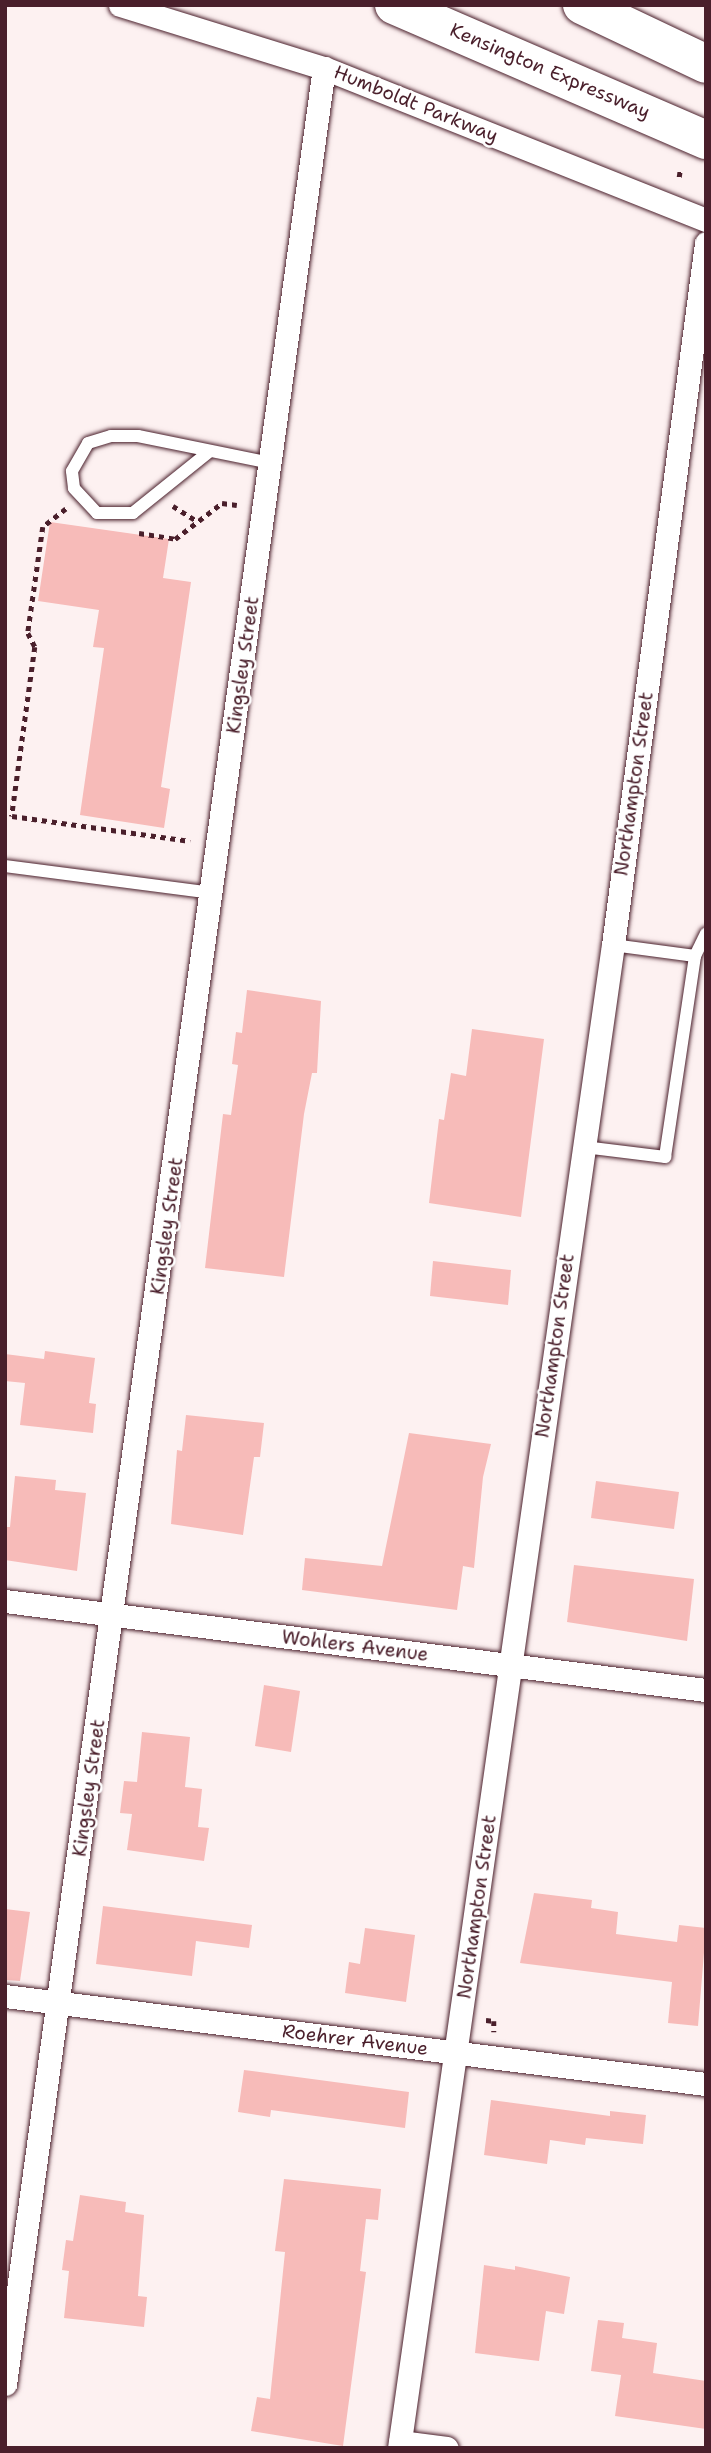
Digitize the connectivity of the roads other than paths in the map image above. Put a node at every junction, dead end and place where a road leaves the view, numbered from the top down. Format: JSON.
{"nodes":[{"id":1,"x":120,"y":5,"type":"edge"},
{"id":2,"x":394,"y":5,"type":"edge"},
{"id":3,"x":582,"y":5,"type":"edge"},
{"id":4,"x":706,"y":64,"type":"edge"},
{"id":5,"x":324,"y":68,"type":"junction"},
{"id":6,"x":706,"y":140,"type":"edge"},
{"id":7,"x":706,"y":220,"type":"edge"},
{"id":8,"x":706,"y":243,"type":"edge"},
{"id":9,"x":696,"y":388,"type":"edge"},
{"id":10,"x":210,"y":451,"type":"junction"},
{"id":11,"x":271,"y":463,"type":"junction"},
{"id":12,"x":5,"y":866,"type":"edge"},
{"id":13,"x":212,"y":894,"type":"junction"},
{"id":14,"x":706,"y":933,"type":"edge"},
{"id":15,"x":613,"y":945,"type":"junction"},
{"id":16,"x":695,"y":956,"type":"junction"},
{"id":17,"x":584,"y":1147,"type":"junction"},
{"id":18,"x":5,"y":1601,"type":"edge"},
{"id":19,"x":114,"y":1615,"type":"junction"},
{"id":20,"x":510,"y":1666,"type":"junction"},
{"id":21,"x":706,"y":1690,"type":"edge"},
{"id":22,"x":5,"y":1996,"type":"edge"},
{"id":23,"x":57,"y":2004,"type":"junction"},
{"id":24,"x":458,"y":2053,"type":"junction"},
{"id":25,"x":706,"y":2084,"type":"edge"},
{"id":26,"x":5,"y":2384,"type":"edge"},
{"id":27,"x":400,"y":2445,"type":"edge"},
{"id":28,"x":447,"y":2448,"type":"edge"}],
"edges":[{"from":1,"to":5,"type":"street","name":"Humboldt Parkway"},
{"from":2,"to":6,"type":"highway","name":"Kensington Expressway"},
{"from":3,"to":4,"type":"highway"},
{"from":5,"to":7,"type":"street","name":"Humboldt Parkway"},
{"from":5,"to":11,"type":"street","name":"Kingsley Street"},
{"from":8,"to":9,"type":"street","name":"Northampton Street"},
{"from":9,"to":15,"type":"street","name":"Northampton Street"},
{"from":10,"to":10,"type":"lane"},
{"from":10,"to":11,"type":"lane"},
{"from":11,"to":13,"type":"street","name":"Kingsley Street"},
{"from":12,"to":13,"type":"lane"},
{"from":13,"to":19,"type":"street","name":"Kingsley Street"},
{"from":14,"to":16,"type":"lane"},
{"from":15,"to":16,"type":"lane"},
{"from":15,"to":17,"type":"street","name":"Northampton Street"},
{"from":16,"to":17,"type":"lane"},
{"from":17,"to":20,"type":"street","name":"Northampton Street"},
{"from":18,"to":19,"type":"street","name":"Wohlers Avenue"},
{"from":19,"to":20,"type":"street","name":"Wohlers Avenue"},
{"from":19,"to":23,"type":"street","name":"Kingsley Street"},
{"from":20,"to":21,"type":"street","name":"Wohlers Avenue"},
{"from":20,"to":24,"type":"street","name":"Northampton Street"},
{"from":22,"to":23,"type":"street","name":"Roehrer Avenue"},
{"from":23,"to":24,"type":"street","name":"Roehrer Avenue"},
{"from":23,"to":26,"type":"street","name":"Kingsley Street"},
{"from":24,"to":25,"type":"street","name":"Roehrer Avenue"},
{"from":24,"to":27,"type":"street","name":"Northampton Street"},
{"from":27,"to":28,"type":"street"}]}
